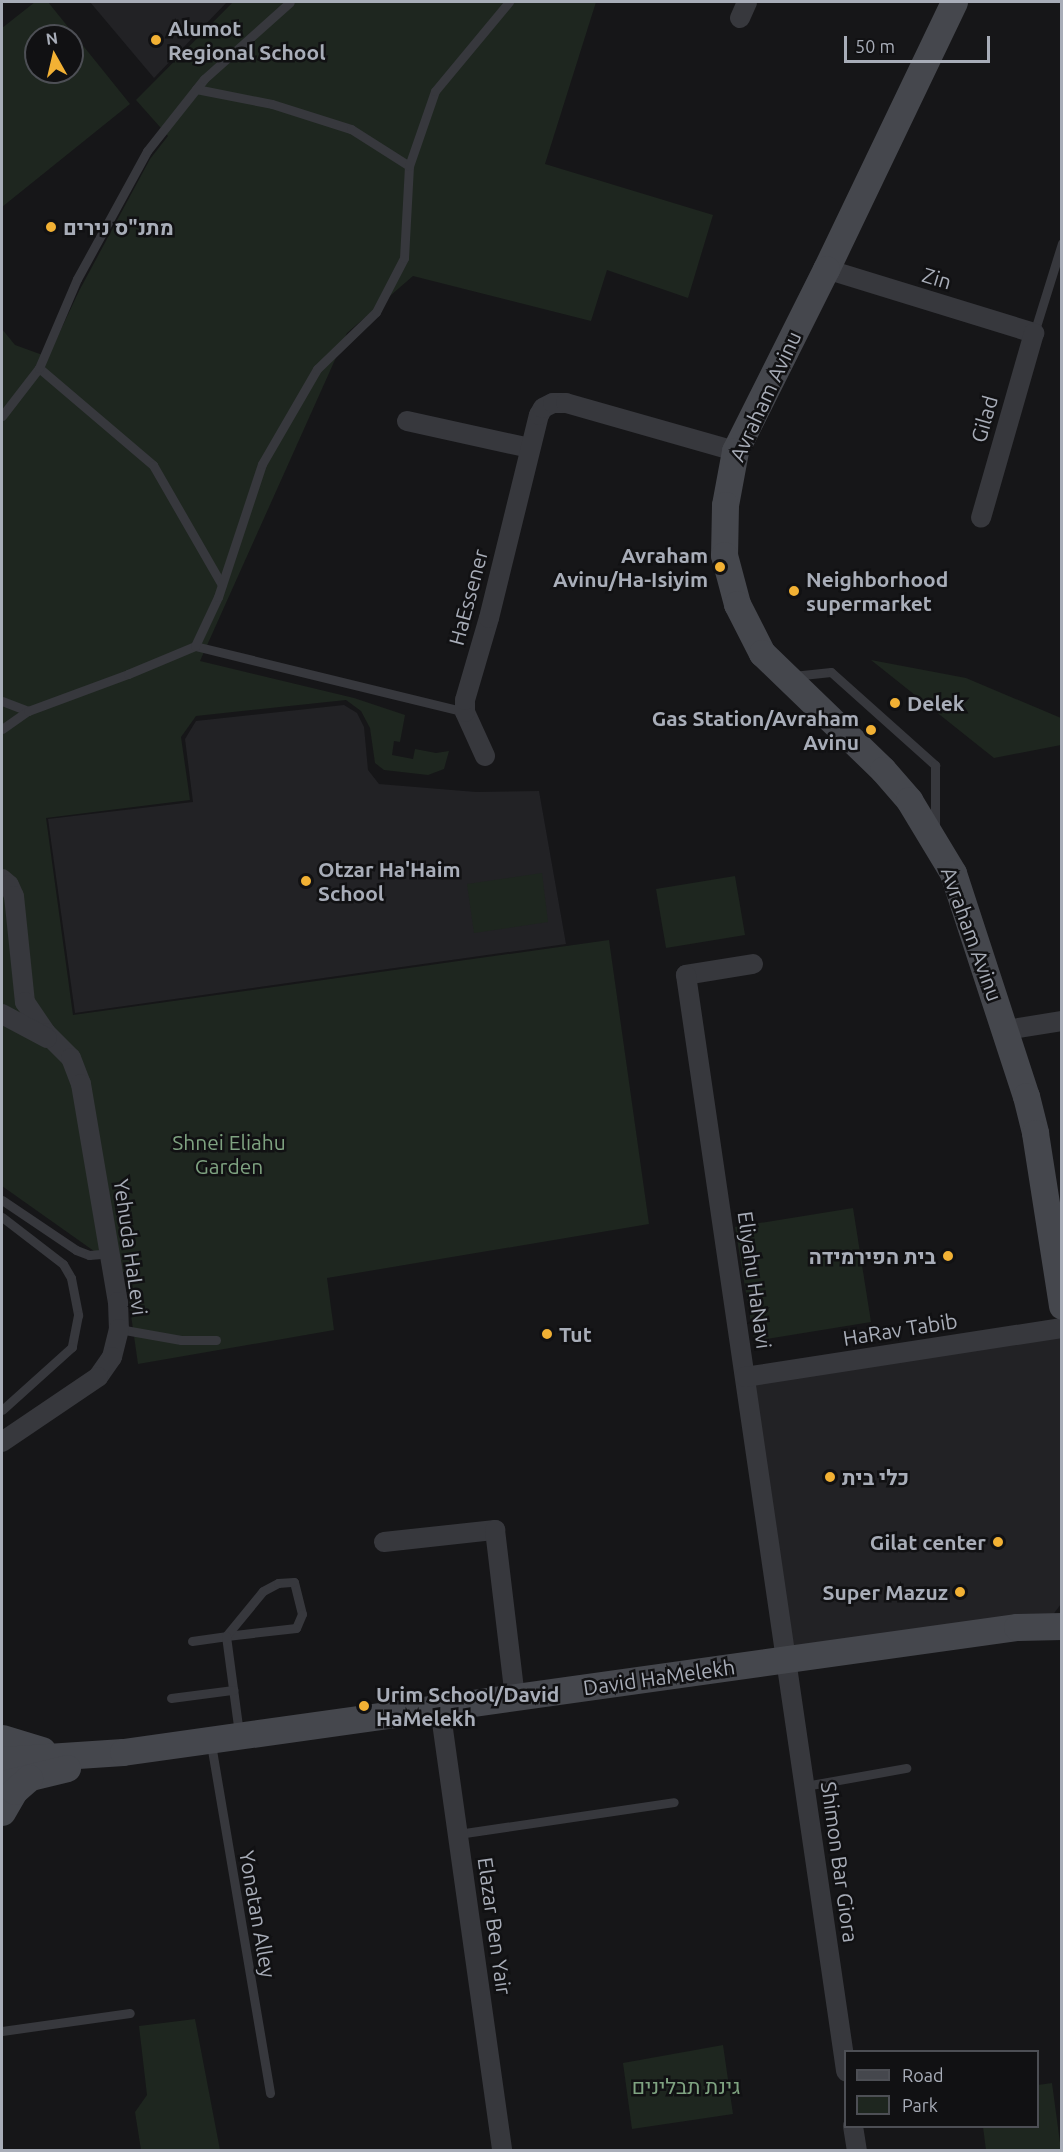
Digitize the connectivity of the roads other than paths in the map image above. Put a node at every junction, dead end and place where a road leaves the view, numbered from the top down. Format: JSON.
{"nodes":[{"id":1,"x":290,"y":2,"type":"edge"},
{"id":2,"x":509,"y":2,"type":"edge"},
{"id":3,"x":954,"y":2,"type":"edge"},
{"id":4,"x":196,"y":89,"type":"junction"},
{"id":5,"x":409,"y":166,"type":"junction"},
{"id":6,"x":1062,"y":243,"type":"edge"},
{"id":7,"x":826,"y":269,"type":"junction"},
{"id":8,"x":1034,"y":333,"type":"junction"},
{"id":9,"x":39,"y":368,"type":"junction"},
{"id":10,"x":2,"y":416,"type":"edge"},
{"id":11,"x":407,"y":421,"type":"dead end"},
{"id":12,"x":530,"y":448,"type":"junction"},
{"id":13,"x":735,"y":451,"type":"junction"},
{"id":14,"x":981,"y":518,"type":"dead end"},
{"id":15,"x":222,"y":585,"type":"junction"},
{"id":16,"x":195,"y":646,"type":"junction"},
{"id":17,"x":787,"y":677,"type":"junction"},
{"id":18,"x":2,"y":701,"type":"edge"},
{"id":19,"x":28,"y":711,"type":"junction"},
{"id":20,"x":465,"y":712,"type":"junction"},
{"id":21,"x":2,"y":729,"type":"edge"},
{"id":22,"x":485,"y":756,"type":"dead end"},
{"id":23,"x":934,"y":840,"type":"junction"},
{"id":24,"x":2,"y":879,"type":"edge"},
{"id":25,"x":753,"y":964,"type":"dead end"},
{"id":26,"x":2,"y":1014,"type":"edge"},
{"id":27,"x":1062,"y":1021,"type":"edge"},
{"id":28,"x":1006,"y":1030,"type":"junction"},
{"id":29,"x":60,"y":1045,"type":"junction"},
{"id":30,"x":2,"y":1200,"type":"edge"},
{"id":31,"x":2,"y":1217,"type":"edge"},
{"id":32,"x":110,"y":1253,"type":"junction"},
{"id":33,"x":1061,"y":1303,"type":"edge"},
{"id":34,"x":1062,"y":1328,"type":"edge"},
{"id":35,"x":119,"y":1329,"type":"junction"},
{"id":36,"x":216,"y":1340,"type":"dead end"},
{"id":37,"x":745,"y":1377,"type":"junction"},
{"id":38,"x":2,"y":1410,"type":"edge"},
{"id":39,"x":2,"y":1441,"type":"edge"},
{"id":40,"x":384,"y":1542,"type":"dead end"},
{"id":41,"x":1057,"y":1621,"type":"edge"},
{"id":42,"x":226,"y":1636,"type":"junction"},
{"id":43,"x":192,"y":1641,"type":"dead end"},
{"id":44,"x":787,"y":1659,"type":"junction"},
{"id":45,"x":233,"y":1690,"type":"junction"},
{"id":46,"x":171,"y":1698,"type":"dead end"},
{"id":47,"x":515,"y":1698,"type":"junction"},
{"id":48,"x":440,"y":1708,"type":"junction"},
{"id":49,"x":239,"y":1736,"type":"junction"},
{"id":50,"x":2,"y":1738,"type":"edge"},
{"id":51,"x":210,"y":1740,"type":"junction"},
{"id":52,"x":123,"y":1752,"type":"junction"},
{"id":53,"x":76,"y":1756,"type":"junction"},
{"id":54,"x":2,"y":1760,"type":"edge"},
{"id":55,"x":906,"y":1768,"type":"dead end"},
{"id":56,"x":29,"y":1778,"type":"junction"},
{"id":57,"x":2,"y":1784,"type":"edge"},
{"id":58,"x":805,"y":1786,"type":"junction"},
{"id":59,"x":674,"y":1802,"type":"dead end"},
{"id":60,"x":2,"y":1812,"type":"edge"},
{"id":61,"x":458,"y":1834,"type":"junction"},
{"id":62,"x":130,"y":2013,"type":"dead end"},
{"id":63,"x":2,"y":2031,"type":"edge"},
{"id":64,"x":844,"y":2057,"type":"edge"},
{"id":65,"x":270,"y":2093,"type":"dead end"},
{"id":66,"x":853,"y":2128,"type":"edge"},
{"id":67,"x":502,"y":2151,"type":"edge"},
{"id":68,"x":857,"y":2151,"type":"edge"}],
"edges":[{"from":1,"to":4,"type":"lane"},
{"from":2,"to":5,"type":"lane"},
{"from":3,"to":7,"type":"street","name":"Avraham Avinu"},
{"from":4,"to":5,"type":"lane"},
{"from":4,"to":9,"type":"lane"},
{"from":5,"to":15,"type":"lane"},
{"from":6,"to":8,"type":"lane"},
{"from":7,"to":8,"type":"street","name":"Zin"},
{"from":7,"to":13,"type":"street","name":"Avraham Avinu"},
{"from":8,"to":14,"type":"street","name":"Gilad"},
{"from":9,"to":10,"type":"lane"},
{"from":9,"to":15,"type":"lane"},
{"from":11,"to":12,"type":"street"},
{"from":12,"to":13,"type":"street","name":"HaEssener"},
{"from":12,"to":20,"type":"street","name":"HaEssener"},
{"from":13,"to":17,"type":"street","name":"Avraham Avinu"},
{"from":15,"to":16,"type":"lane"},
{"from":16,"to":19,"type":"lane"},
{"from":16,"to":20,"type":"lane"},
{"from":17,"to":23,"type":"street","name":"Avraham Avinu"},
{"from":17,"to":23,"type":"lane"},
{"from":18,"to":19,"type":"lane"},
{"from":19,"to":21,"type":"lane"},
{"from":20,"to":22,"type":"street"},
{"from":23,"to":28,"type":"street","name":"Avraham Avinu"},
{"from":24,"to":29,"type":"street","name":"Yehuda HaLevi"},
{"from":25,"to":37,"type":"street","name":"Eliyahu HaNavi"},
{"from":26,"to":29,"type":"street","name":"Yehuda HaLevi"},
{"from":27,"to":28,"type":"street"},
{"from":28,"to":33,"type":"street","name":"Avraham Avinu"},
{"from":29,"to":32,"type":"street","name":"Yehuda HaLevi"},
{"from":30,"to":32,"type":"lane"},
{"from":31,"to":38,"type":"lane"},
{"from":32,"to":35,"type":"street","name":"Yehuda HaLevi"},
{"from":34,"to":37,"type":"street","name":"HaRav Tabib"},
{"from":35,"to":36,"type":"lane"},
{"from":35,"to":39,"type":"street","name":"Yehuda HaLevi"},
{"from":37,"to":44,"type":"street","name":"Eliyahu HaNavi"},
{"from":40,"to":47,"type":"street"},
{"from":41,"to":44,"type":"street","name":"David HaMelekh"},
{"from":42,"to":42,"type":"lane"},
{"from":42,"to":43,"type":"lane"},
{"from":42,"to":45,"type":"lane"},
{"from":44,"to":47,"type":"street","name":"David HaMelekh"},
{"from":44,"to":58,"type":"street","name":"Shimon Bar Giora"},
{"from":45,"to":46,"type":"lane"},
{"from":45,"to":49,"type":"lane"},
{"from":47,"to":48,"type":"street","name":"David HaMelekh"},
{"from":48,"to":49,"type":"street","name":"David HaMelekh"},
{"from":48,"to":61,"type":"street","name":"Elazar Ben Yair"},
{"from":49,"to":51,"type":"street","name":"David HaMelekh"},
{"from":50,"to":53,"type":"street"},
{"from":51,"to":52,"type":"street","name":"David HaMelekh"},
{"from":51,"to":65,"type":"lane","name":"Yonatan Alley"},
{"from":52,"to":53,"type":"street","name":"David HaMelekh"},
{"from":52,"to":56,"type":"street","name":"David HaMelekh"},
{"from":53,"to":54,"type":"street","name":"David HaMelekh"},
{"from":55,"to":58,"type":"lane"},
{"from":56,"to":57,"type":"street","name":"David HaMelekh"},
{"from":56,"to":60,"type":"street"},
{"from":58,"to":64,"type":"street","name":"Shimon Bar Giora"},
{"from":59,"to":61,"type":"lane"},
{"from":61,"to":67,"type":"street","name":"Elazar Ben Yair"},
{"from":62,"to":63,"type":"lane"},
{"from":66,"to":68,"type":"street"}]}
